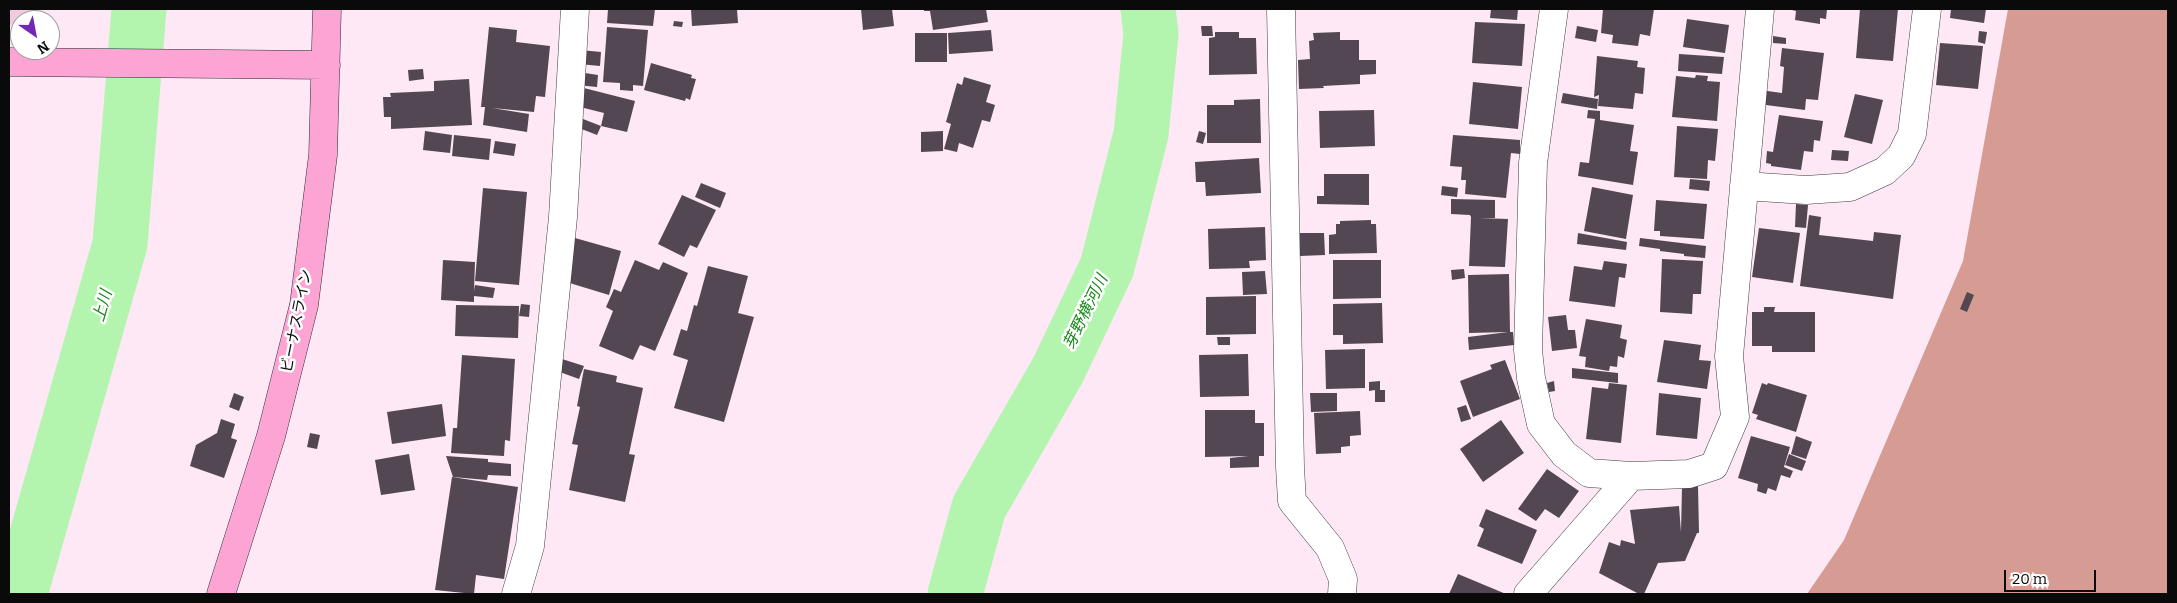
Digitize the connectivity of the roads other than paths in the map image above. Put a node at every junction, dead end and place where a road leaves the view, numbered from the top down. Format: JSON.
{"nodes":[{"id":1,"x":327,"y":9,"type":"edge"},
{"id":2,"x":575,"y":9,"type":"edge"},
{"id":3,"x":1281,"y":9,"type":"edge"},
{"id":4,"x":1554,"y":9,"type":"edge"},
{"id":5,"x":1760,"y":9,"type":"edge"},
{"id":6,"x":1927,"y":9,"type":"edge"},
{"id":7,"x":9,"y":62,"type":"edge"},
{"id":8,"x":326,"y":66,"type":"junction"},
{"id":9,"x":1744,"y":186,"type":"junction"},
{"id":10,"x":1631,"y":476,"type":"junction"},
{"id":11,"x":221,"y":594,"type":"edge"},
{"id":12,"x":516,"y":594,"type":"edge"},
{"id":13,"x":1342,"y":594,"type":"edge"},
{"id":14,"x":1528,"y":594,"type":"edge"}],
"edges":[{"from":1,"to":8,"type":"main road","name":"ビーナスライン"},
{"from":2,"to":12,"type":"street"},
{"from":3,"to":13,"type":"street"},
{"from":4,"to":10,"type":"street"},
{"from":5,"to":9,"type":"street"},
{"from":6,"to":9,"type":"street"},
{"from":7,"to":8,"type":"main road"},
{"from":8,"to":11,"type":"main road","name":"ビーナスライン"},
{"from":9,"to":10,"type":"street"},
{"from":10,"to":14,"type":"street"}]}
